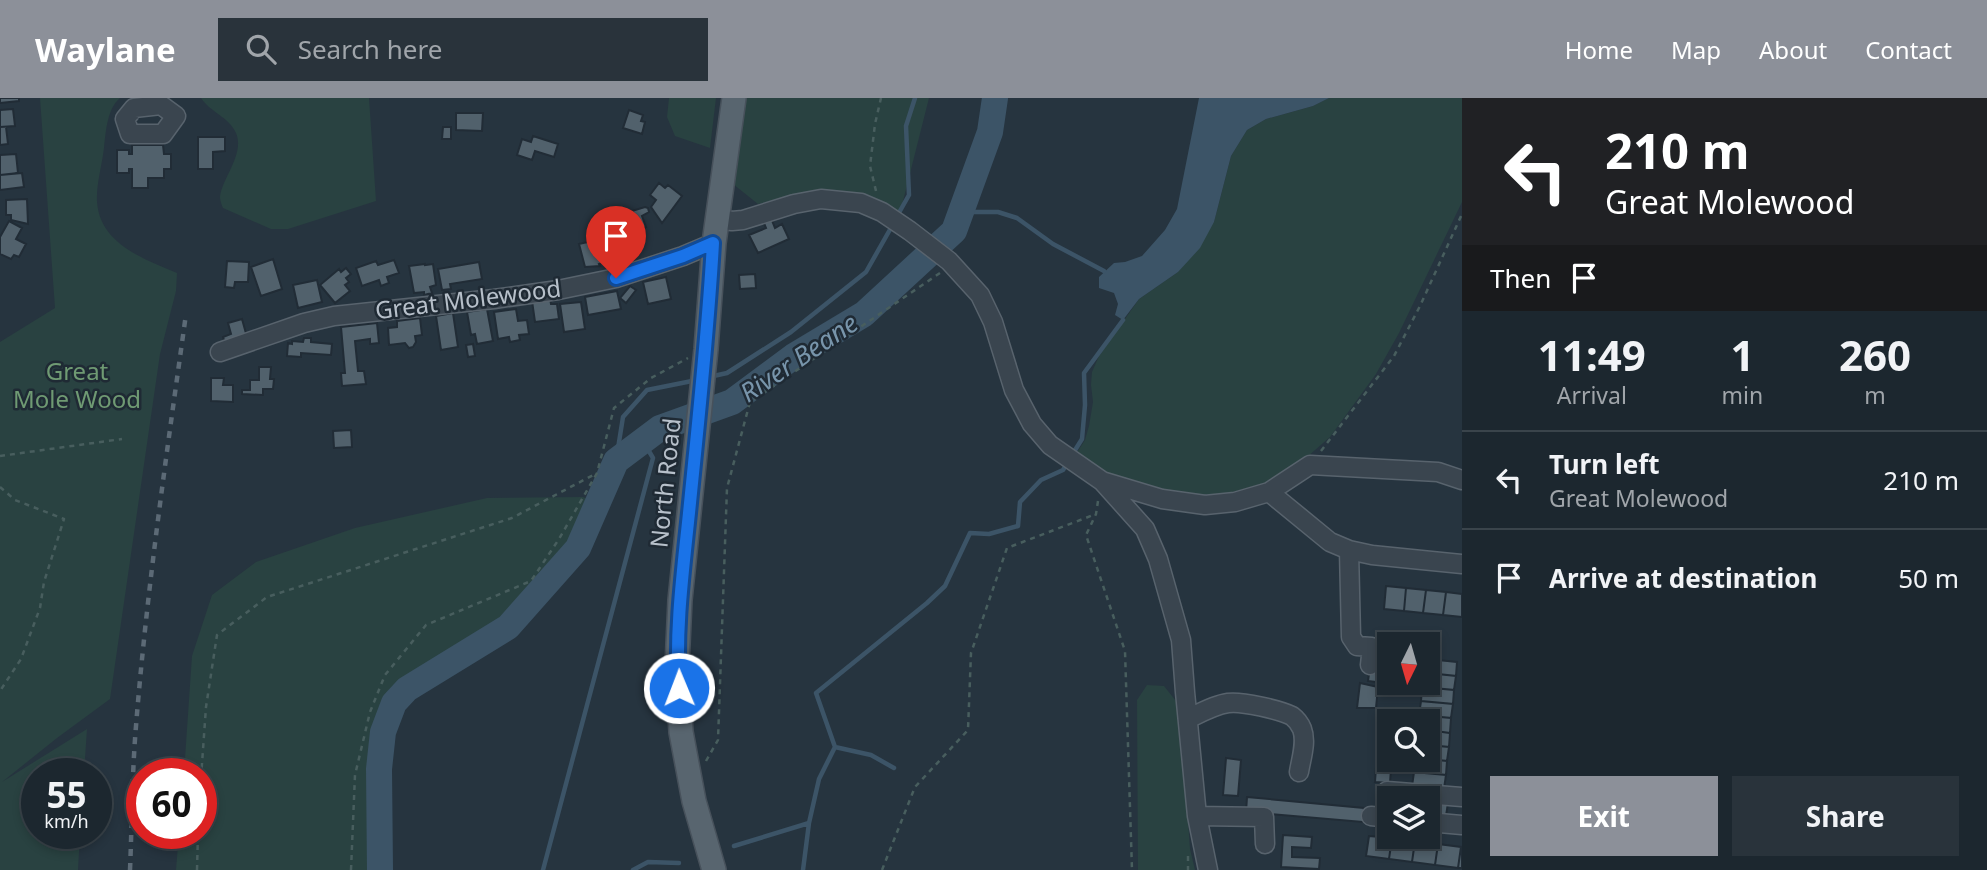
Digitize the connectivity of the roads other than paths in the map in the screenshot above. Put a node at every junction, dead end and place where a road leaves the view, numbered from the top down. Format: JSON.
{"nodes":[{"id":1,"x":177,"y":98,"type":"edge"},
{"id":2,"x":734,"y":98,"type":"edge"},
{"id":3,"x":176,"y":116,"type":"dead end"},
{"id":4,"x":717,"y":219,"type":"junction"},
{"id":5,"x":713,"y":243,"type":"junction"},
{"id":6,"x":220,"y":352,"type":"dead end"},
{"id":7,"x":1462,"y":480,"type":"edge"},
{"id":8,"x":1102,"y":481,"type":"junction"},
{"id":9,"x":1269,"y":492,"type":"junction"},
{"id":10,"x":1349,"y":550,"type":"junction"},
{"id":11,"x":1462,"y":564,"type":"edge"},
{"id":12,"x":1370,"y":665,"type":"dead end"},
{"id":13,"x":1188,"y":719,"type":"junction"},
{"id":14,"x":1299,"y":772,"type":"dead end"},
{"id":15,"x":1440,"y":795,"type":"edge"},
{"id":16,"x":1462,"y":797,"type":"edge"},
{"id":17,"x":1197,"y":816,"type":"junction"},
{"id":18,"x":1371,"y":816,"type":"dead end"},
{"id":19,"x":1377,"y":817,"type":"edge"},
{"id":20,"x":1440,"y":823,"type":"edge"},
{"id":21,"x":1462,"y":825,"type":"edge"},
{"id":22,"x":1265,"y":844,"type":"dead end"},
{"id":23,"x":714,"y":870,"type":"edge"},
{"id":24,"x":1208,"y":870,"type":"edge"}],
"edges":[{"from":1,"to":3,"type":"street"},
{"from":2,"to":4,"type":"main road","name":"North Road"},
{"from":4,"to":5,"type":"main road","name":"North Road"},
{"from":4,"to":8,"type":"street"},
{"from":5,"to":6,"type":"street","name":"Great Molewood"},
{"from":5,"to":23,"type":"main road","name":"North Road"},
{"from":7,"to":9,"type":"street"},
{"from":8,"to":9,"type":"street"},
{"from":8,"to":13,"type":"street"},
{"from":9,"to":10,"type":"street"},
{"from":10,"to":11,"type":"street"},
{"from":10,"to":12,"type":"street"},
{"from":13,"to":14,"type":"street"},
{"from":13,"to":17,"type":"street"},
{"from":15,"to":16,"type":"street"},
{"from":17,"to":22,"type":"street"},
{"from":17,"to":24,"type":"street"},
{"from":18,"to":19,"type":"street"},
{"from":20,"to":21,"type":"street"}]}
